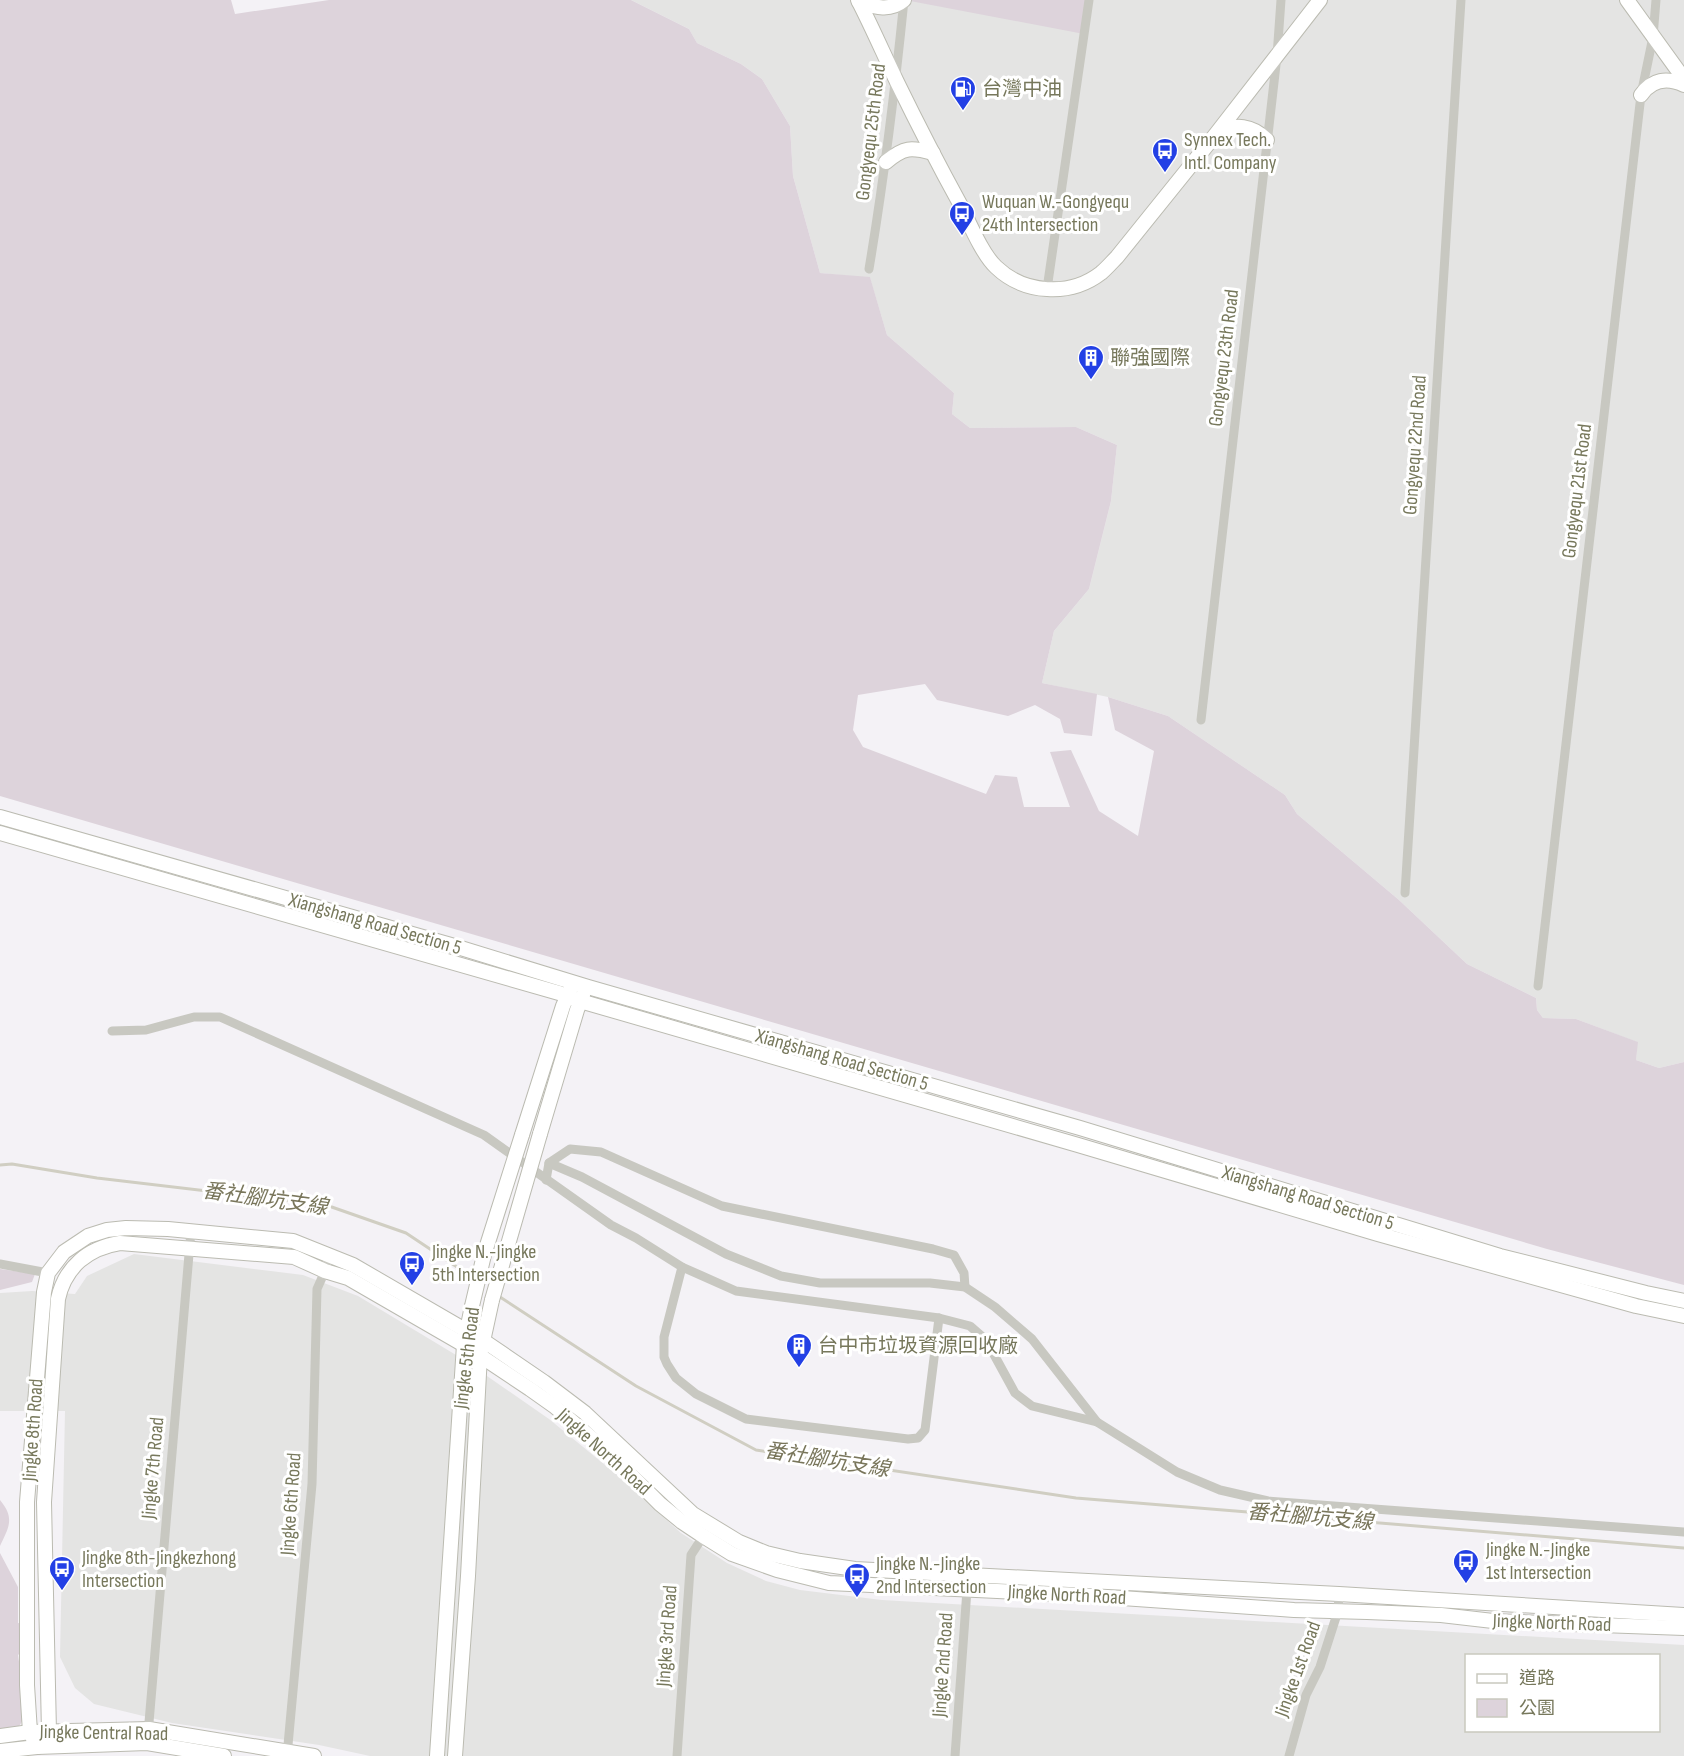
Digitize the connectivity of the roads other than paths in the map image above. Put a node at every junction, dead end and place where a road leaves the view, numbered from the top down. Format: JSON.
{"nodes":[{"id":1,"x":904,"y":0,"type":"edge"},
{"id":2,"x":1089,"y":0,"type":"edge"},
{"id":3,"x":1281,"y":0,"type":"edge"},
{"id":4,"x":1320,"y":0,"type":"edge"},
{"id":5,"x":1461,"y":0,"type":"edge"},
{"id":6,"x":1627,"y":0,"type":"edge"},
{"id":7,"x":1656,"y":0,"type":"edge"},
{"id":8,"x":859,"y":1,"type":"edge"},
{"id":9,"x":1653,"y":37,"type":"junction"},
{"id":10,"x":1277,"y":56,"type":"junction"},
{"id":11,"x":1684,"y":80,"type":"edge"},
{"id":12,"x":896,"y":81,"type":"junction"},
{"id":13,"x":1684,"y":85,"type":"edge"},
{"id":14,"x":1641,"y":95,"type":"junction"},
{"id":15,"x":1216,"y":134,"type":"junction"},
{"id":16,"x":1267,"y":140,"type":"junction"},
{"id":17,"x":933,"y":153,"type":"junction"},
{"id":18,"x":886,"y":162,"type":"junction"},
{"id":19,"x":869,"y":269,"type":"dead end"},
{"id":20,"x":1047,"y":289,"type":"junction"},
{"id":21,"x":1201,"y":720,"type":"dead end"},
{"id":22,"x":0,"y":817,"type":"edge"},
{"id":23,"x":0,"y":833,"type":"edge"},
{"id":24,"x":1405,"y":893,"type":"dead end"},
{"id":25,"x":574,"y":979,"type":"junction"},
{"id":26,"x":589,"y":983,"type":"junction"},
{"id":27,"x":1538,"y":986,"type":"dead end"},
{"id":28,"x":573,"y":999,"type":"junction"},
{"id":29,"x":112,"y":1031,"type":"dead end"},
{"id":30,"x":549,"y":1163,"type":"junction"},
{"id":31,"x":546,"y":1180,"type":"junction"},
{"id":32,"x":191,"y":1231,"type":"junction"},
{"id":33,"x":190,"y":1248,"type":"junction"},
{"id":34,"x":328,"y":1255,"type":"junction"},
{"id":35,"x":0,"y":1264,"type":"edge"},
{"id":36,"x":682,"y":1267,"type":"junction"},
{"id":37,"x":326,"y":1271,"type":"junction"},
{"id":38,"x":48,"y":1273,"type":"junction"},
{"id":39,"x":965,"y":1287,"type":"junction"},
{"id":40,"x":1684,"y":1301,"type":"edge"},
{"id":41,"x":1684,"y":1316,"type":"edge"},
{"id":42,"x":939,"y":1318,"type":"junction"},
{"id":43,"x":466,"y":1330,"type":"junction"},
{"id":44,"x":484,"y":1341,"type":"junction"},
{"id":45,"x":464,"y":1345,"type":"junction"},
{"id":46,"x":480,"y":1356,"type":"junction"},
{"id":47,"x":1097,"y":1422,"type":"junction"},
{"id":48,"x":707,"y":1530,"type":"junction"},
{"id":49,"x":1684,"y":1532,"type":"edge"},
{"id":50,"x":967,"y":1583,"type":"junction"},
{"id":51,"x":1339,"y":1594,"type":"junction"},
{"id":52,"x":1338,"y":1611,"type":"junction"},
{"id":53,"x":1684,"y":1615,"type":"edge"},
{"id":54,"x":1684,"y":1628,"type":"edge"},
{"id":55,"x":30,"y":1732,"type":"junction"},
{"id":56,"x":49,"y":1732,"type":"junction"},
{"id":57,"x":148,"y":1736,"type":"junction"},
{"id":58,"x":1,"y":1746,"type":"edge"},
{"id":59,"x":37,"y":1751,"type":"edge"},
{"id":60,"x":288,"y":1754,"type":"edge"},
{"id":61,"x":224,"y":1756,"type":"edge"},
{"id":62,"x":314,"y":1756,"type":"edge"},
{"id":63,"x":437,"y":1756,"type":"edge"},
{"id":64,"x":455,"y":1756,"type":"edge"},
{"id":65,"x":677,"y":1756,"type":"edge"},
{"id":66,"x":955,"y":1756,"type":"edge"},
{"id":67,"x":1289,"y":1756,"type":"edge"}],
"edges":[{"from":1,"to":8,"type":"street"},
{"from":1,"to":12,"type":"street","name":"Gongyequ 25th Road"},
{"from":2,"to":20,"type":"street"},
{"from":3,"to":10,"type":"street","name":"Gongyequ 23th Road"},
{"from":4,"to":10,"type":"street"},
{"from":5,"to":24,"type":"street","name":"Gongyequ 22nd Road"},
{"from":6,"to":9,"type":"street"},
{"from":7,"to":9,"type":"street","name":"Gongyequ 21st Road"},
{"from":8,"to":12,"type":"street"},
{"from":9,"to":11,"type":"street"},
{"from":9,"to":14,"type":"street","name":"Gongyequ 21st Road"},
{"from":10,"to":15,"type":"street"},
{"from":10,"to":16,"type":"street","name":"Gongyequ 23th Road"},
{"from":12,"to":17,"type":"street"},
{"from":12,"to":18,"type":"street","name":"Gongyequ 25th Road"},
{"from":13,"to":14,"type":"street"},
{"from":14,"to":27,"type":"street","name":"Gongyequ 21st Road"},
{"from":15,"to":16,"type":"street"},
{"from":15,"to":20,"type":"street"},
{"from":16,"to":21,"type":"street","name":"Gongyequ 23th Road"},
{"from":17,"to":18,"type":"street"},
{"from":17,"to":20,"type":"street"},
{"from":18,"to":19,"type":"street","name":"Gongyequ 25th Road"},
{"from":22,"to":25,"type":"street","name":"Xiangshang Road Section 5"},
{"from":23,"to":28,"type":"street","name":"Xiangshang Road Section 5"},
{"from":25,"to":26,"type":"street","name":"Xiangshang Road Section 5"},
{"from":25,"to":28,"type":"street","name":"Jingke 5th Road"},
{"from":26,"to":28,"type":"street","name":"Jingke 5th Road"},
{"from":26,"to":40,"type":"street","name":"Xiangshang Road Section 5"},
{"from":28,"to":41,"type":"street","name":"Xiangshang Road Section 5"},
{"from":28,"to":43,"type":"street","name":"Jingke 5th Road","bridge":true},
{"from":28,"to":44,"type":"street","name":"Jingke 5th Road","bridge":true},
{"from":29,"to":31,"type":"street"},
{"from":30,"to":31,"type":"street"},
{"from":30,"to":39,"type":"street"},
{"from":30,"to":39,"type":"street"},
{"from":31,"to":36,"type":"street"},
{"from":32,"to":33,"type":"street","name":"Jingke 7th Road"},
{"from":32,"to":34,"type":"street","name":"Jingke North Road"},
{"from":32,"to":38,"type":"street"},
{"from":33,"to":37,"type":"street","name":"Jingke North Road"},
{"from":33,"to":56,"type":"street","name":"Jingke 8th Road"},
{"from":33,"to":57,"type":"street","name":"Jingke 7th Road"},
{"from":34,"to":37,"type":"street","name":"Jingke 6th Road"},
{"from":34,"to":43,"type":"street","name":"Jingke North Road"},
{"from":35,"to":38,"type":"street"},
{"from":36,"to":42,"type":"street"},
{"from":36,"to":42,"type":"street"},
{"from":37,"to":45,"type":"street","name":"Jingke North Road"},
{"from":37,"to":60,"type":"street","name":"Jingke 6th Road"},
{"from":38,"to":55,"type":"street","name":"Jingke 8th Road"},
{"from":39,"to":47,"type":"street"},
{"from":42,"to":47,"type":"street"},
{"from":43,"to":44,"type":"street","name":"Jingke North Road"},
{"from":43,"to":45,"type":"street","name":"Jingke 5th Road"},
{"from":44,"to":46,"type":"street","name":"Jingke 5th Road"},
{"from":44,"to":48,"type":"street","name":"Jingke North Road"},
{"from":45,"to":46,"type":"street","name":"Jingke North Road"},
{"from":45,"to":63,"type":"street","name":"Jingke 5th Road"},
{"from":46,"to":48,"type":"street","name":"Jingke North Road"},
{"from":46,"to":64,"type":"street","name":"Jingke 5th Road"},
{"from":47,"to":49,"type":"street"},
{"from":48,"to":50,"type":"street","name":"Jingke North Road"},
{"from":48,"to":65,"type":"street","name":"Jingke 3rd Road"},
{"from":50,"to":51,"type":"street","name":"Jingke North Road"},
{"from":50,"to":52,"type":"street","name":"Jingke North Road"},
{"from":50,"to":66,"type":"street","name":"Jingke 2nd Road"},
{"from":51,"to":52,"type":"street","name":"Jingke 1st Road"},
{"from":51,"to":53,"type":"street","name":"Jingke North Road"},
{"from":52,"to":54,"type":"street","name":"Jingke North Road"},
{"from":52,"to":67,"type":"street","name":"Jingke 1st Road"},
{"from":55,"to":56,"type":"street","name":"Jingke Central Road"},
{"from":55,"to":58,"type":"street","name":"Jingke Central Road"},
{"from":55,"to":59,"type":"street","name":"Jingke 8th Road"},
{"from":56,"to":57,"type":"street","name":"Jingke Central Road"},
{"from":56,"to":59,"type":"street"},
{"from":57,"to":59,"type":"street","name":"Jingke Central Road"},
{"from":57,"to":60,"type":"street","name":"Jingke Central Road"},
{"from":57,"to":61,"type":"street","name":"Jingke Central Road"},
{"from":58,"to":59,"type":"street","name":"Jingke Central Road"},
{"from":60,"to":62,"type":"street","name":"Jingke Central Road"}]}
